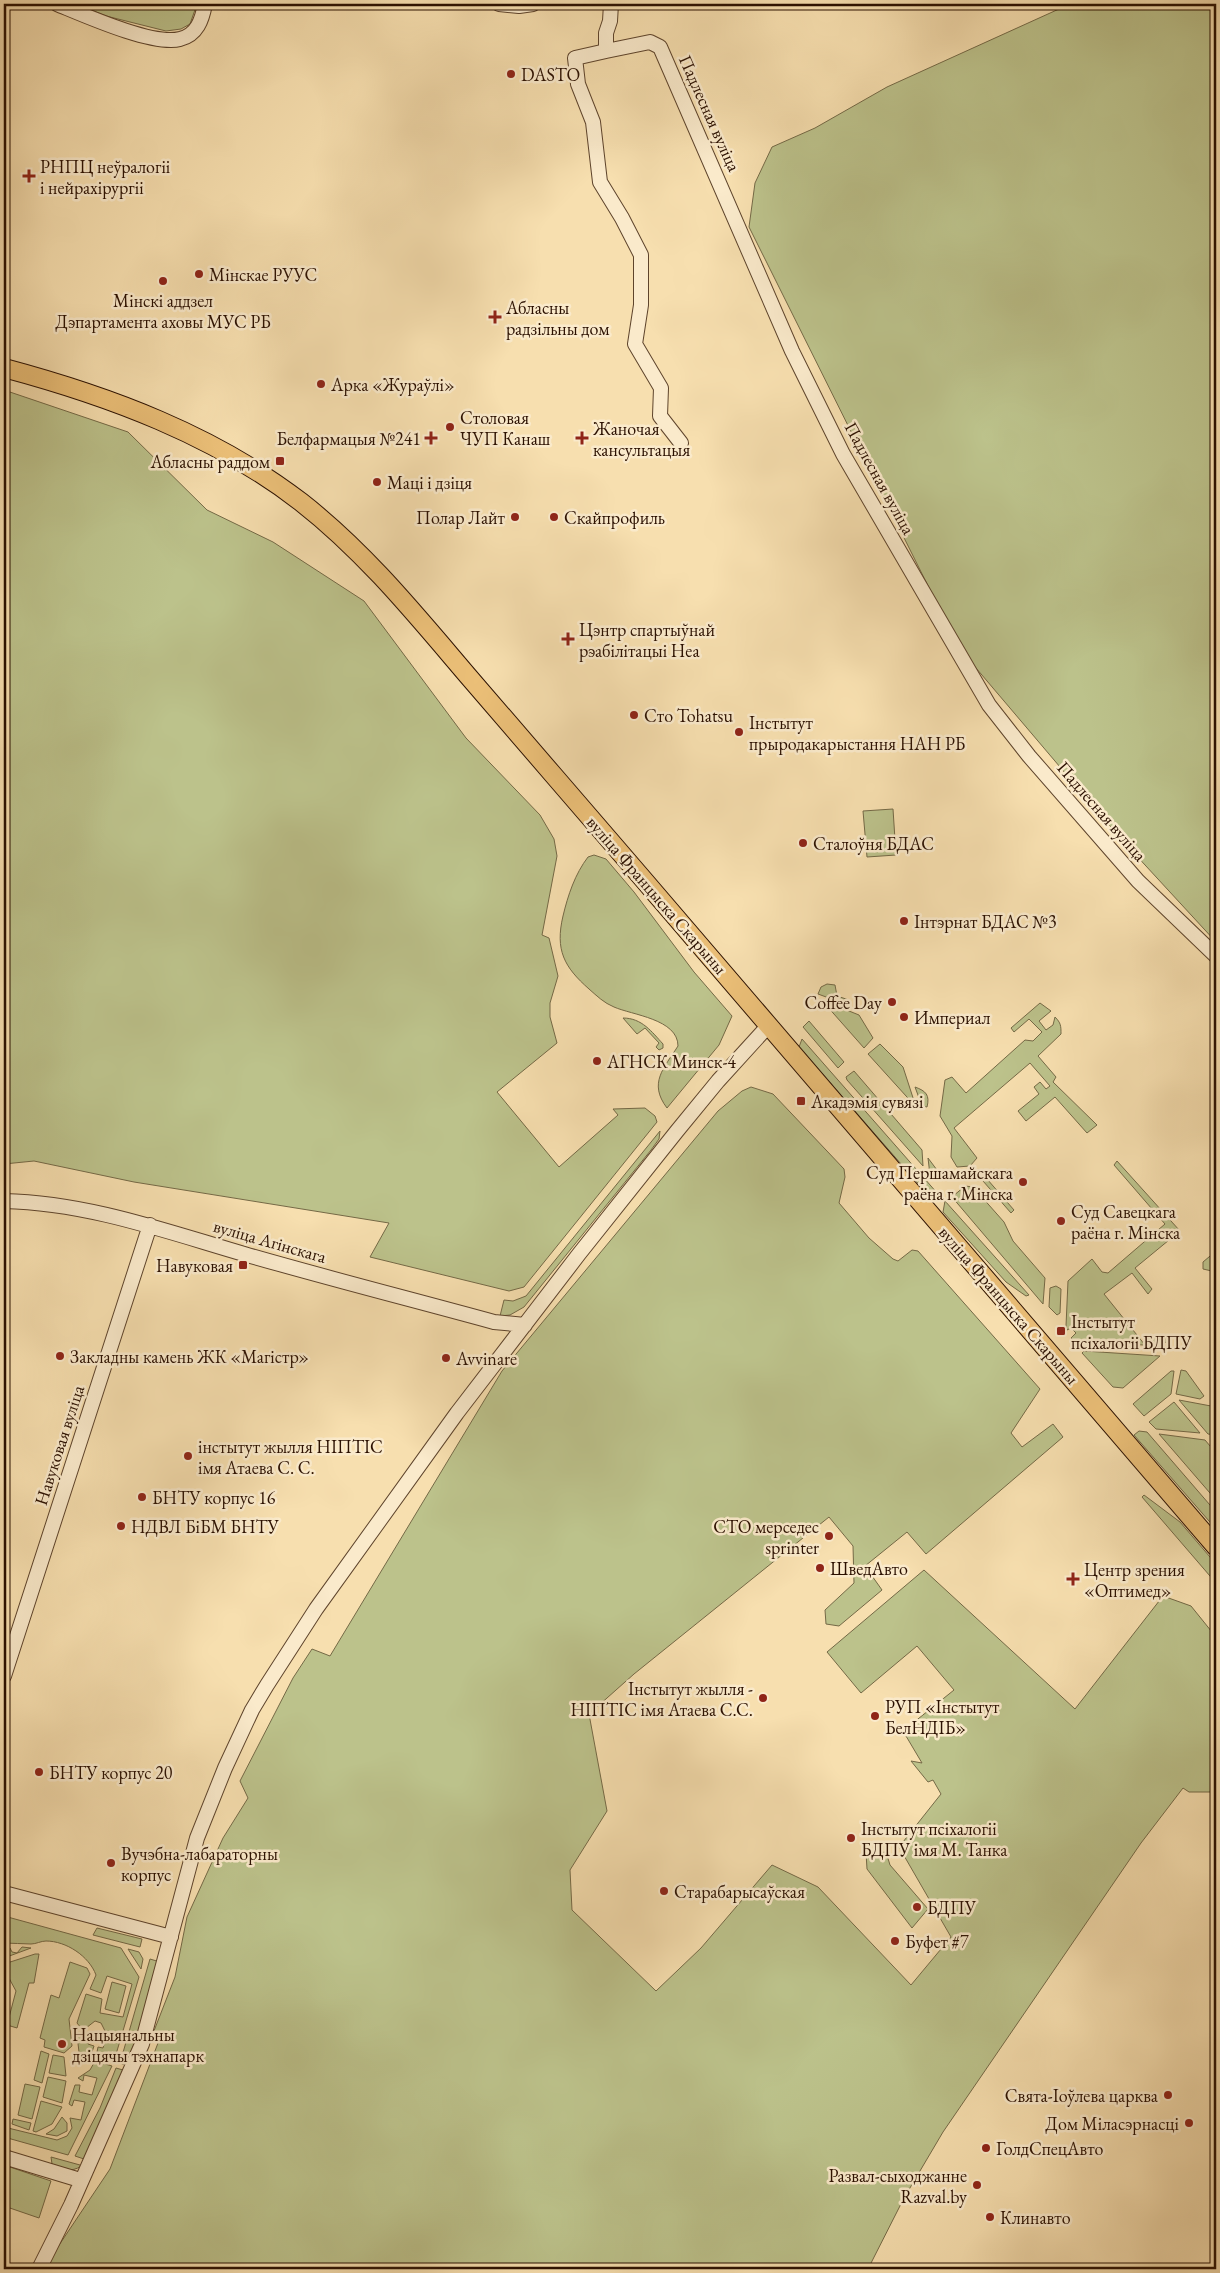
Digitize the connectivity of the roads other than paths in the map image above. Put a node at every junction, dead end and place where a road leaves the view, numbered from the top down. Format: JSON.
{"nodes":[{"id":1,"x":57,"y":4,"type":"edge"},
{"id":2,"x":205,"y":4,"type":"edge"},
{"id":3,"x":499,"y":4,"type":"edge"},
{"id":4,"x":533,"y":4,"type":"edge"},
{"id":5,"x":611,"y":4,"type":"edge"},
{"id":6,"x":606,"y":51,"type":"junction"},
{"id":7,"x":4,"y":368,"type":"edge"},
{"id":8,"x":681,"y":442,"type":"dead end"},
{"id":9,"x":1216,"y":956,"type":"edge"},
{"id":10,"x":769,"y":1025,"type":"junction"},
{"id":11,"x":4,"y":1201,"type":"edge"},
{"id":12,"x":150,"y":1225,"type":"junction"},
{"id":13,"x":526,"y":1325,"type":"junction"},
{"id":14,"x":1216,"y":1547,"type":"edge"},
{"id":15,"x":4,"y":1676,"type":"edge"},
{"id":16,"x":4,"y":1894,"type":"edge"},
{"id":17,"x":171,"y":1937,"type":"junction"},
{"id":18,"x":4,"y":2157,"type":"edge"},
{"id":19,"x":80,"y":2180,"type":"junction"},
{"id":20,"x":39,"y":2269,"type":"edge"}],
"edges":[{"from":1,"to":2,"type":"street"},
{"from":3,"to":4,"type":"street"},
{"from":5,"to":6,"type":"street"},
{"from":6,"to":8,"type":"street","name":"Падлесная вуліца"},
{"from":6,"to":9,"type":"street","name":"Падлесная вуліца"},
{"from":7,"to":10,"type":"main road","name":"вуліца Францыска Скарыны"},
{"from":10,"to":13,"type":"street"},
{"from":10,"to":14,"type":"main road","name":"вуліца Францыска Скарыны"},
{"from":11,"to":12,"type":"street","name":"вуліца Агінскага"},
{"from":12,"to":13,"type":"street","name":"вуліца Агінскага"},
{"from":12,"to":15,"type":"street","name":"Навуковая вуліца"},
{"from":13,"to":17,"type":"street"},
{"from":16,"to":17,"type":"street"},
{"from":17,"to":19,"type":"street"},
{"from":18,"to":19,"type":"street"},
{"from":19,"to":20,"type":"street"}]}
